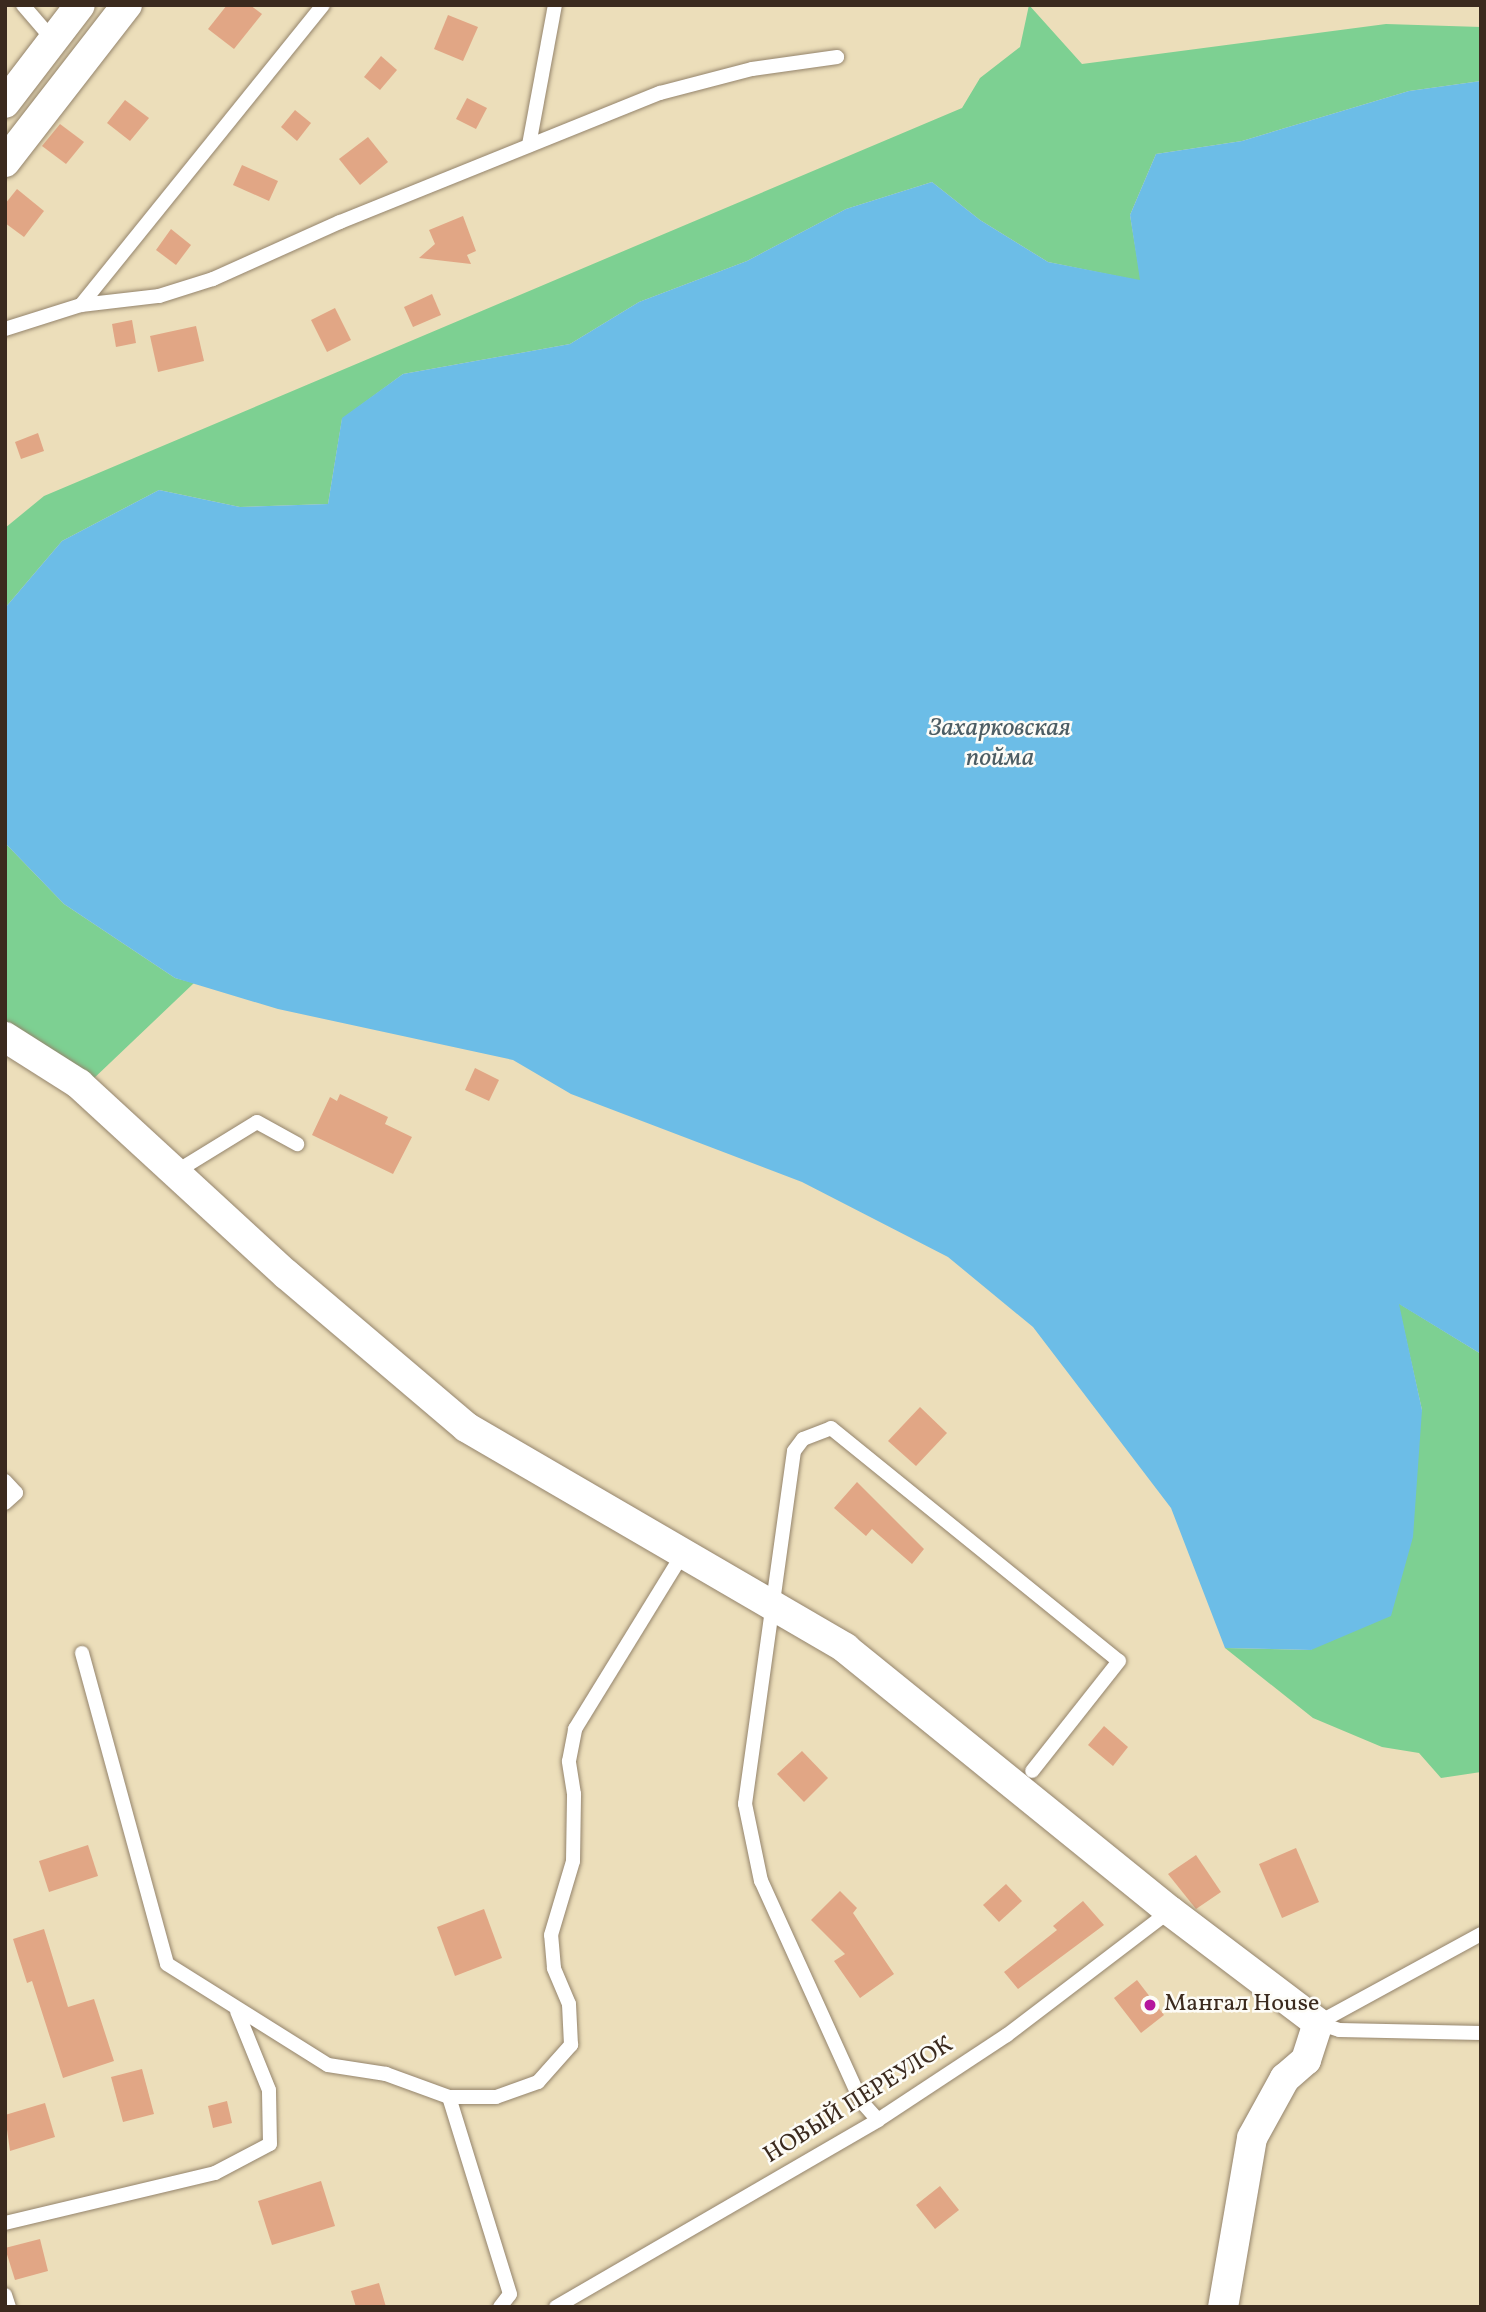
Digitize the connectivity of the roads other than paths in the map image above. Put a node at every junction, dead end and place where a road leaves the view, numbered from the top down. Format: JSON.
{"nodes":[{"id":1,"x":23,"y":5,"type":"edge"},
{"id":2,"x":80,"y":5,"type":"edge"},
{"id":3,"x":127,"y":5,"type":"edge"},
{"id":4,"x":323,"y":5,"type":"edge"},
{"id":5,"x":555,"y":5,"type":"edge"},
{"id":6,"x":54,"y":41,"type":"junction"},
{"id":7,"x":837,"y":57,"type":"dead end"},
{"id":8,"x":5,"y":103,"type":"edge"},
{"id":9,"x":530,"y":145,"type":"junction"},
{"id":10,"x":5,"y":162,"type":"edge"},
{"id":11,"x":81,"y":305,"type":"junction"},
{"id":12,"x":5,"y":330,"type":"edge"},
{"id":13,"x":5,"y":1037,"type":"edge"},
{"id":14,"x":298,"y":1144,"type":"dead end"},
{"id":15,"x":174,"y":1173,"type":"junction"},
{"id":16,"x":5,"y":1480,"type":"edge"},
{"id":17,"x":5,"y":1503,"type":"edge"},
{"id":18,"x":684,"y":1552,"type":"junction"},
{"id":19,"x":771,"y":1604,"type":"junction"},
{"id":20,"x":82,"y":1653,"type":"dead end"},
{"id":21,"x":1032,"y":1771,"type":"dead end"},
{"id":22,"x":1170,"y":1911,"type":"junction"},
{"id":23,"x":1481,"y":1934,"type":"edge"},
{"id":24,"x":237,"y":2011,"type":"junction"},
{"id":25,"x":1318,"y":2023,"type":"junction"},
{"id":26,"x":1481,"y":2033,"type":"edge"},
{"id":27,"x":449,"y":2097,"type":"junction"},
{"id":28,"x":878,"y":2120,"type":"junction"},
{"id":29,"x":5,"y":2222,"type":"edge"},
{"id":30,"x":5,"y":2295,"type":"edge"},
{"id":31,"x":9,"y":2307,"type":"edge"},
{"id":32,"x":500,"y":2307,"type":"edge"},
{"id":33,"x":556,"y":2307,"type":"edge"},
{"id":34,"x":1223,"y":2307,"type":"edge"}],
"edges":[{"from":1,"to":6,"type":"lane"},
{"from":2,"to":6,"type":"street"},
{"from":3,"to":10,"type":"street"},
{"from":4,"to":11,"type":"lane"},
{"from":5,"to":9,"type":"lane"},
{"from":6,"to":8,"type":"street"},
{"from":7,"to":9,"type":"lane"},
{"from":9,"to":11,"type":"lane"},
{"from":11,"to":12,"type":"lane"},
{"from":13,"to":15,"type":"street"},
{"from":14,"to":15,"type":"lane"},
{"from":15,"to":18,"type":"street"},
{"from":16,"to":17,"type":"lane"},
{"from":18,"to":19,"type":"street"},
{"from":18,"to":27,"type":"lane"},
{"from":19,"to":21,"type":"lane"},
{"from":19,"to":22,"type":"street"},
{"from":19,"to":28,"type":"lane"},
{"from":20,"to":24,"type":"lane"},
{"from":22,"to":25,"type":"street"},
{"from":22,"to":28,"type":"lane","name":"НОВЫЙ ПЕРЕУЛОК"},
{"from":23,"to":25,"type":"lane"},
{"from":24,"to":27,"type":"lane"},
{"from":24,"to":29,"type":"lane"},
{"from":25,"to":26,"type":"lane"},
{"from":25,"to":34,"type":"street"},
{"from":27,"to":32,"type":"lane"},
{"from":28,"to":33,"type":"lane","name":"НОВЫЙ ПЕРЕУЛОК"},
{"from":30,"to":31,"type":"lane"}]}
